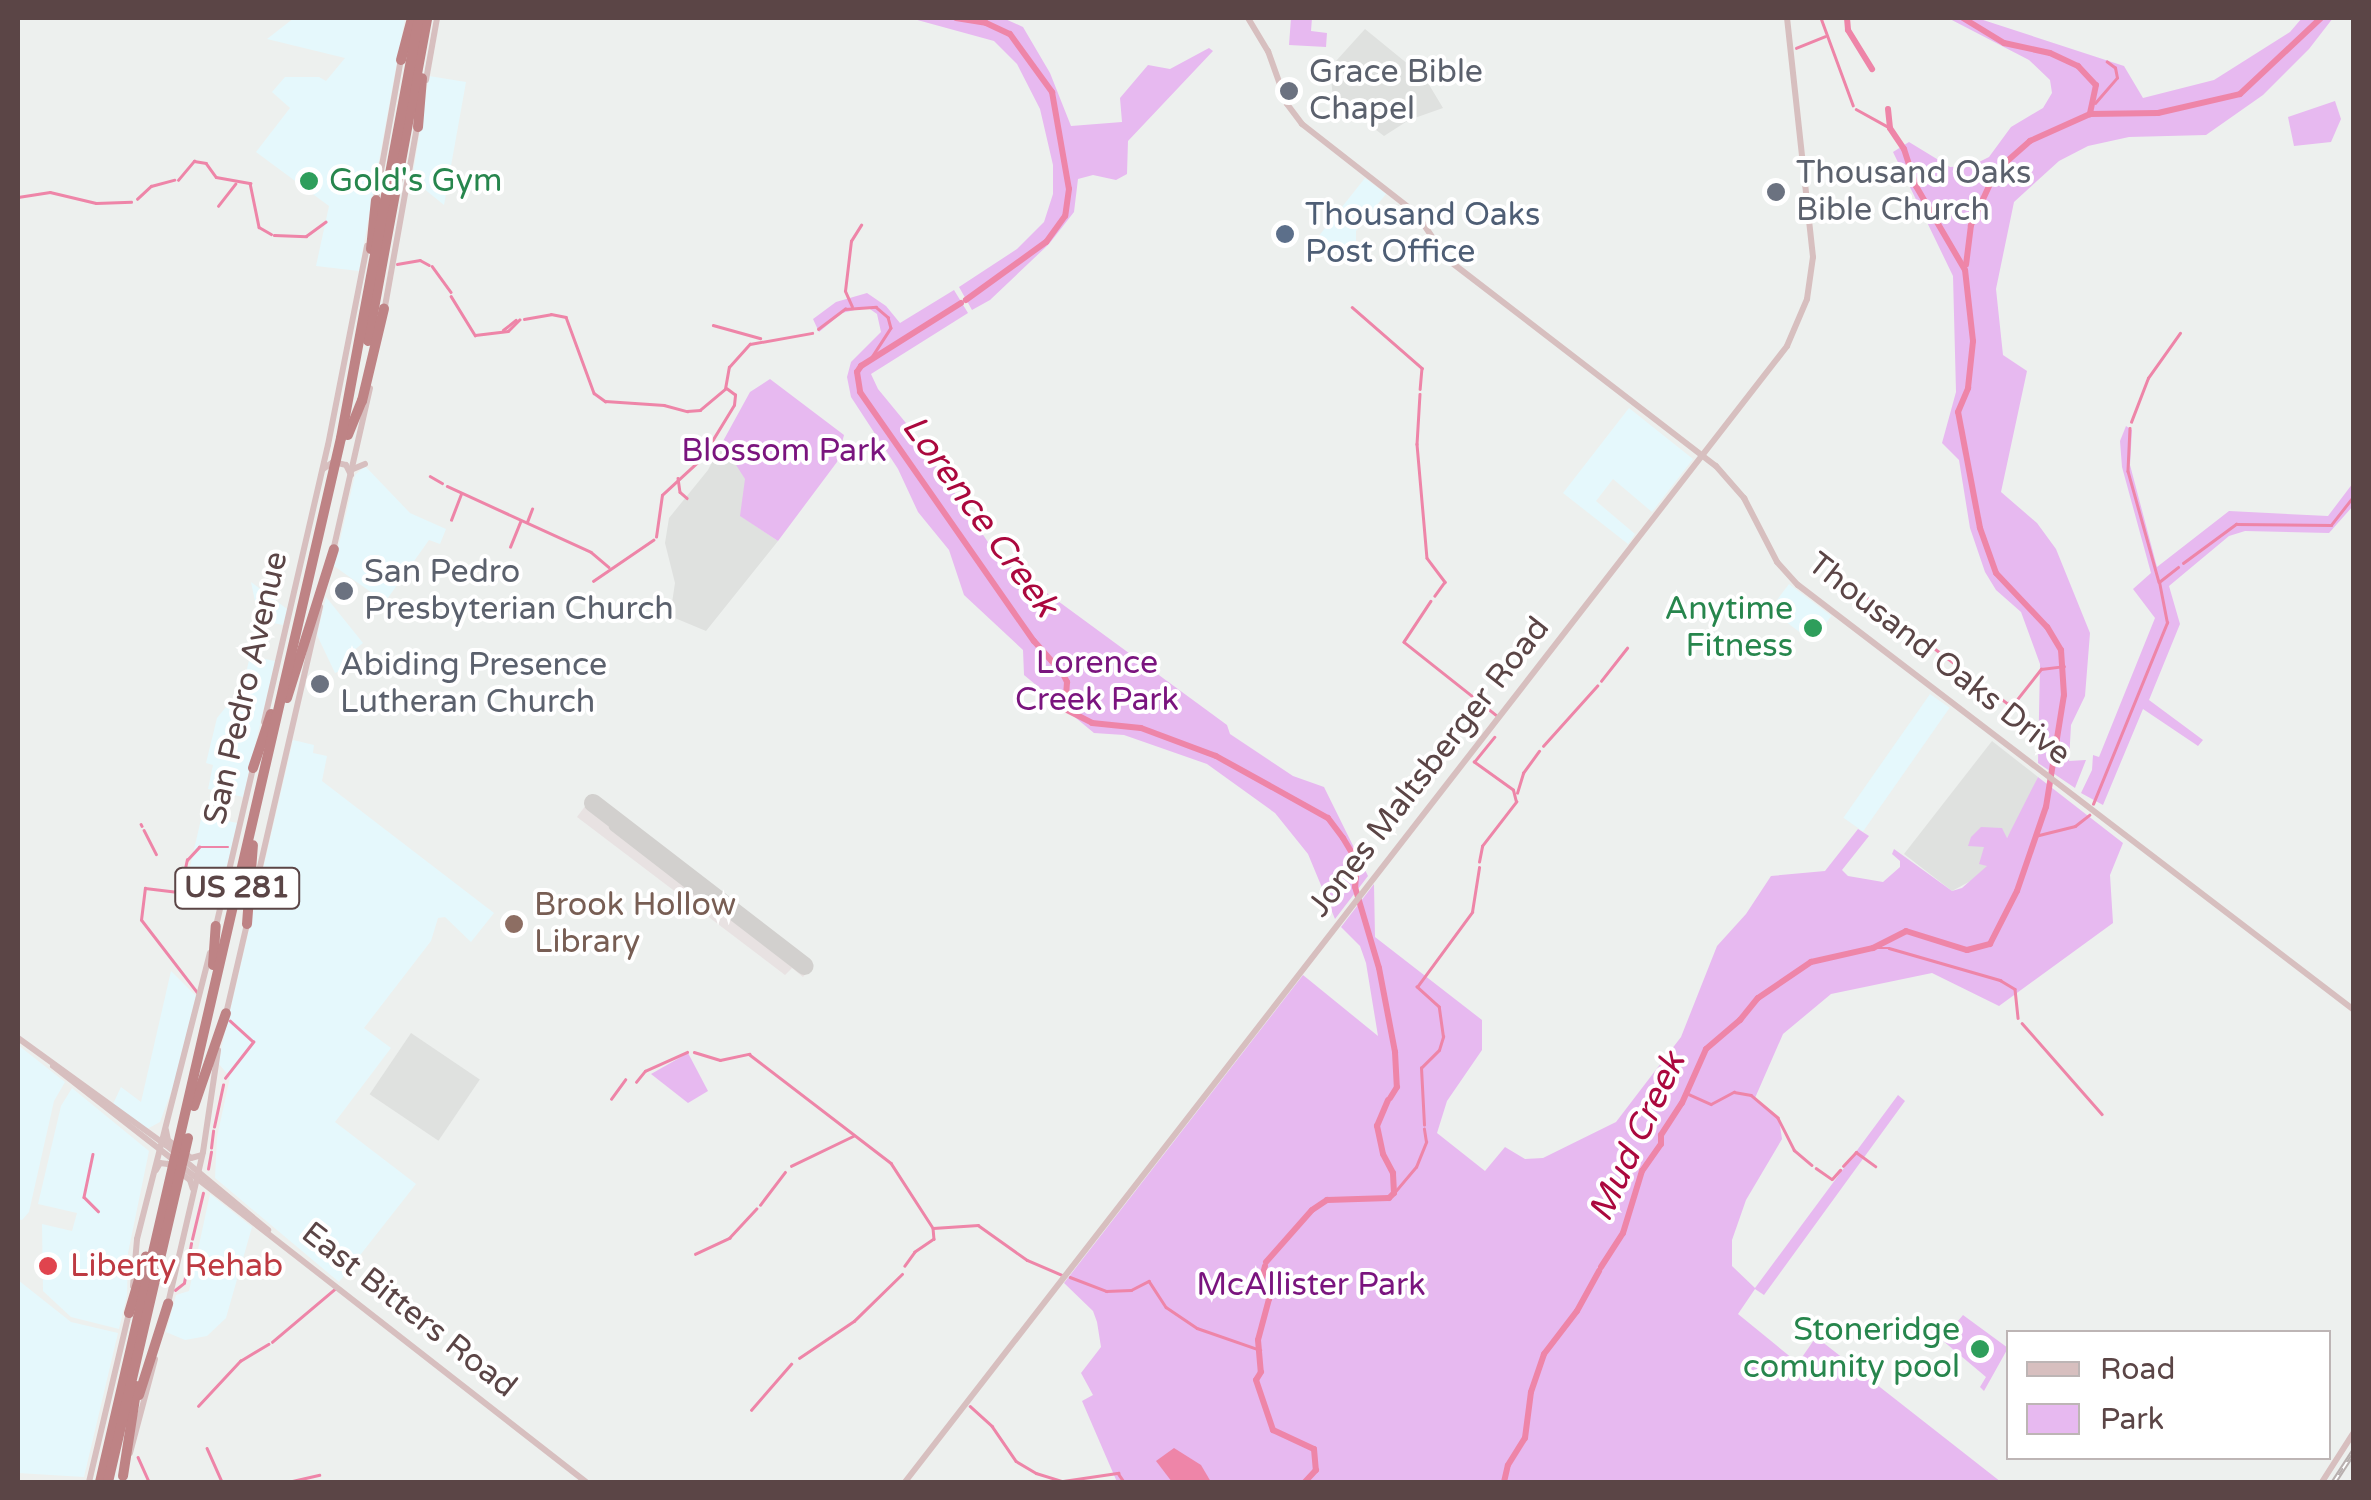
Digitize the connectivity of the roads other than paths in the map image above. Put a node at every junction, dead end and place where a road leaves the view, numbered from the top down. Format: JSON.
{"nodes":[{"id":1,"x":422,"y":18,"type":"edge"},
{"id":2,"x":1248,"y":18,"type":"edge"},
{"id":3,"x":1787,"y":18,"type":"edge"},
{"id":4,"x":401,"y":60,"type":"joint"},
{"id":5,"x":418,"y":127,"type":"joint"},
{"id":6,"x":376,"y":200,"type":"junction"},
{"id":7,"x":384,"y":309,"type":"joint"},
{"id":8,"x":358,"y":356,"type":"junction"},
{"id":9,"x":331,"y":430,"type":"junction"},
{"id":10,"x":351,"y":439,"type":"junction"},
{"id":11,"x":1702,"y":456,"type":"junction"},
{"id":12,"x":340,"y":471,"type":"junction"},
{"id":13,"x":334,"y":549,"type":"junction"},
{"id":14,"x":275,"y":631,"type":"dead end"},
{"id":15,"x":287,"y":640,"type":"junction"},
{"id":16,"x":309,"y":651,"type":"junction"},
{"id":17,"x":321,"y":651,"type":"dead end"},
{"id":18,"x":287,"y":698,"type":"junction"},
{"id":19,"x":253,"y":768,"type":"joint"},
{"id":20,"x":253,"y":845,"type":"junction"},
{"id":21,"x":247,"y":924,"type":"junction"},
{"id":22,"x":216,"y":926,"type":"junction"},
{"id":23,"x":2354,"y":1010,"type":"edge"},
{"id":24,"x":226,"y":1013,"type":"junction"},
{"id":25,"x":206,"y":1020,"type":"junction"},
{"id":26,"x":18,"y":1038,"type":"edge"},
{"id":27,"x":54,"y":1066,"type":"junction"},
{"id":28,"x":194,"y":1106,"type":"junction"},
{"id":29,"x":166,"y":1118,"type":"junction"},
{"id":30,"x":145,"y":1131,"type":"junction"},
{"id":31,"x":183,"y":1142,"type":"junction"},
{"id":32,"x":160,"y":1145,"type":"junction"},
{"id":33,"x":203,"y":1154,"type":"junction"},
{"id":34,"x":198,"y":1175,"type":"junction"},
{"id":35,"x":152,"y":1178,"type":"junction"},
{"id":36,"x":174,"y":1180,"type":"junction"},
{"id":37,"x":209,"y":1188,"type":"junction"},
{"id":38,"x":194,"y":1195,"type":"junction"},
{"id":39,"x":268,"y":1231,"type":"junction"},
{"id":40,"x":158,"y":1268,"type":"junction"},
{"id":41,"x":168,"y":1304,"type":"junction"},
{"id":42,"x":129,"y":1313,"type":"junction"},
{"id":43,"x":2354,"y":1432,"type":"edge"},
{"id":44,"x":120,"y":1480,"type":"edge"},
{"id":45,"x":89,"y":1482,"type":"edge"},
{"id":46,"x":100,"y":1482,"type":"edge"},
{"id":47,"x":108,"y":1482,"type":"edge"},
{"id":48,"x":586,"y":1482,"type":"edge"},
{"id":49,"x":905,"y":1482,"type":"edge"},
{"id":50,"x":2322,"y":1482,"type":"edge"}],
"edges":[{"from":1,"to":4,"type":"highway"},
{"from":1,"to":5,"type":"highway"},
{"from":1,"to":8,"type":"highway","number":"US 281"},
{"from":1,"to":10,"type":"highway","number":"US 281"},
{"from":2,"to":11,"type":"main road","name":"Thousand Oaks Drive"},
{"from":3,"to":11,"type":"main road","name":"Jones Maltsberger Road"},
{"from":4,"to":6,"type":"main road","name":"San Pedro Avenue"},
{"from":5,"to":7,"type":"main road"},
{"from":6,"to":8,"type":"highway"},
{"from":6,"to":9,"type":"main road","name":"San Pedro Avenue"},
{"from":7,"to":10,"type":"highway"},
{"from":8,"to":10,"type":"highway","number":"US 281"},
{"from":9,"to":10,"type":"main road"},
{"from":9,"to":12,"type":"main road","name":"San Pedro Avenue"},
{"from":10,"to":12,"type":"highway","number":"US 281"},
{"from":10,"to":12,"type":"main road","name":"San Pedro Avenue"},
{"from":10,"to":12,"type":"main road"},
{"from":11,"to":23,"type":"main road","name":"Thousand Oaks Drive"},
{"from":11,"to":49,"type":"main road","name":"Jones Maltsberger Road"},
{"from":12,"to":13,"type":"main road","name":"San Pedro Avenue"},
{"from":12,"to":15,"type":"highway","number":"US 281"},
{"from":12,"to":18,"type":"highway","number":"US 281"},
{"from":13,"to":16,"type":"main road","name":"San Pedro Avenue"},
{"from":13,"to":18,"type":"highway"},
{"from":14,"to":15,"type":"main road"},
{"from":15,"to":16,"type":"main road"},
{"from":15,"to":19,"type":"highway"},
{"from":15,"to":25,"type":"highway","number":"US 281"},
{"from":16,"to":17,"type":"main road"},
{"from":16,"to":21,"type":"main road","name":"San Pedro Avenue"},
{"from":18,"to":20,"type":"highway","number":"US 281"},
{"from":19,"to":22,"type":"main road","name":"San Pedro Avenue"},
{"from":20,"to":21,"type":"highway"},
{"from":20,"to":28,"type":"highway","number":"US 281"},
{"from":21,"to":24,"type":"main road","name":"San Pedro Avenue"},
{"from":22,"to":25,"type":"highway"},
{"from":22,"to":29,"type":"main road","name":"San Pedro Avenue"},
{"from":24,"to":28,"type":"highway"},
{"from":24,"to":33,"type":"main road","name":"San Pedro Avenue"},
{"from":25,"to":31,"type":"highway","number":"US 281"},
{"from":26,"to":27,"type":"main road"},
{"from":27,"to":30,"type":"main road"},
{"from":27,"to":32,"type":"main road"},
{"from":28,"to":31,"type":"highway","number":"US 281"},
{"from":29,"to":30,"type":"main road"},
{"from":29,"to":32,"type":"main road","name":"San Pedro Avenue"},
{"from":29,"to":33,"type":"main road"},
{"from":30,"to":32,"type":"main road"},
{"from":31,"to":36,"type":"highway","number":"US 281"},
{"from":32,"to":34,"type":"main road"},
{"from":32,"to":35,"type":"main road","name":"San Pedro Avenue"},
{"from":33,"to":34,"type":"main road","name":"San Pedro Avenue"},
{"from":34,"to":37,"type":"main road","name":"East Bitters Road"},
{"from":34,"to":38,"type":"main road","name":"San Pedro Avenue"},
{"from":34,"to":39,"type":"main road","name":"East Bitters Road"},
{"from":35,"to":38,"type":"main road"},
{"from":35,"to":42,"type":"main road","name":"San Pedro Avenue"},
{"from":36,"to":40,"type":"highway","number":"US 281"},
{"from":36,"to":42,"type":"highway"},
{"from":36,"to":46,"type":"highway","number":"US 281"},
{"from":37,"to":38,"type":"main road"},
{"from":37,"to":39,"type":"main road","name":"East Bitters Road"},
{"from":38,"to":41,"type":"main road","name":"San Pedro Avenue"},
{"from":39,"to":48,"type":"main road","name":"East Bitters Road"},
{"from":40,"to":44,"type":"highway"},
{"from":40,"to":47,"type":"highway","number":"US 281"},
{"from":41,"to":44,"type":"main road","name":"San Pedro Avenue"},
{"from":41,"to":44,"type":"highway"},
{"from":42,"to":45,"type":"main road","name":"San Pedro Avenue"},
{"from":43,"to":50,"type":"main road"}]}
